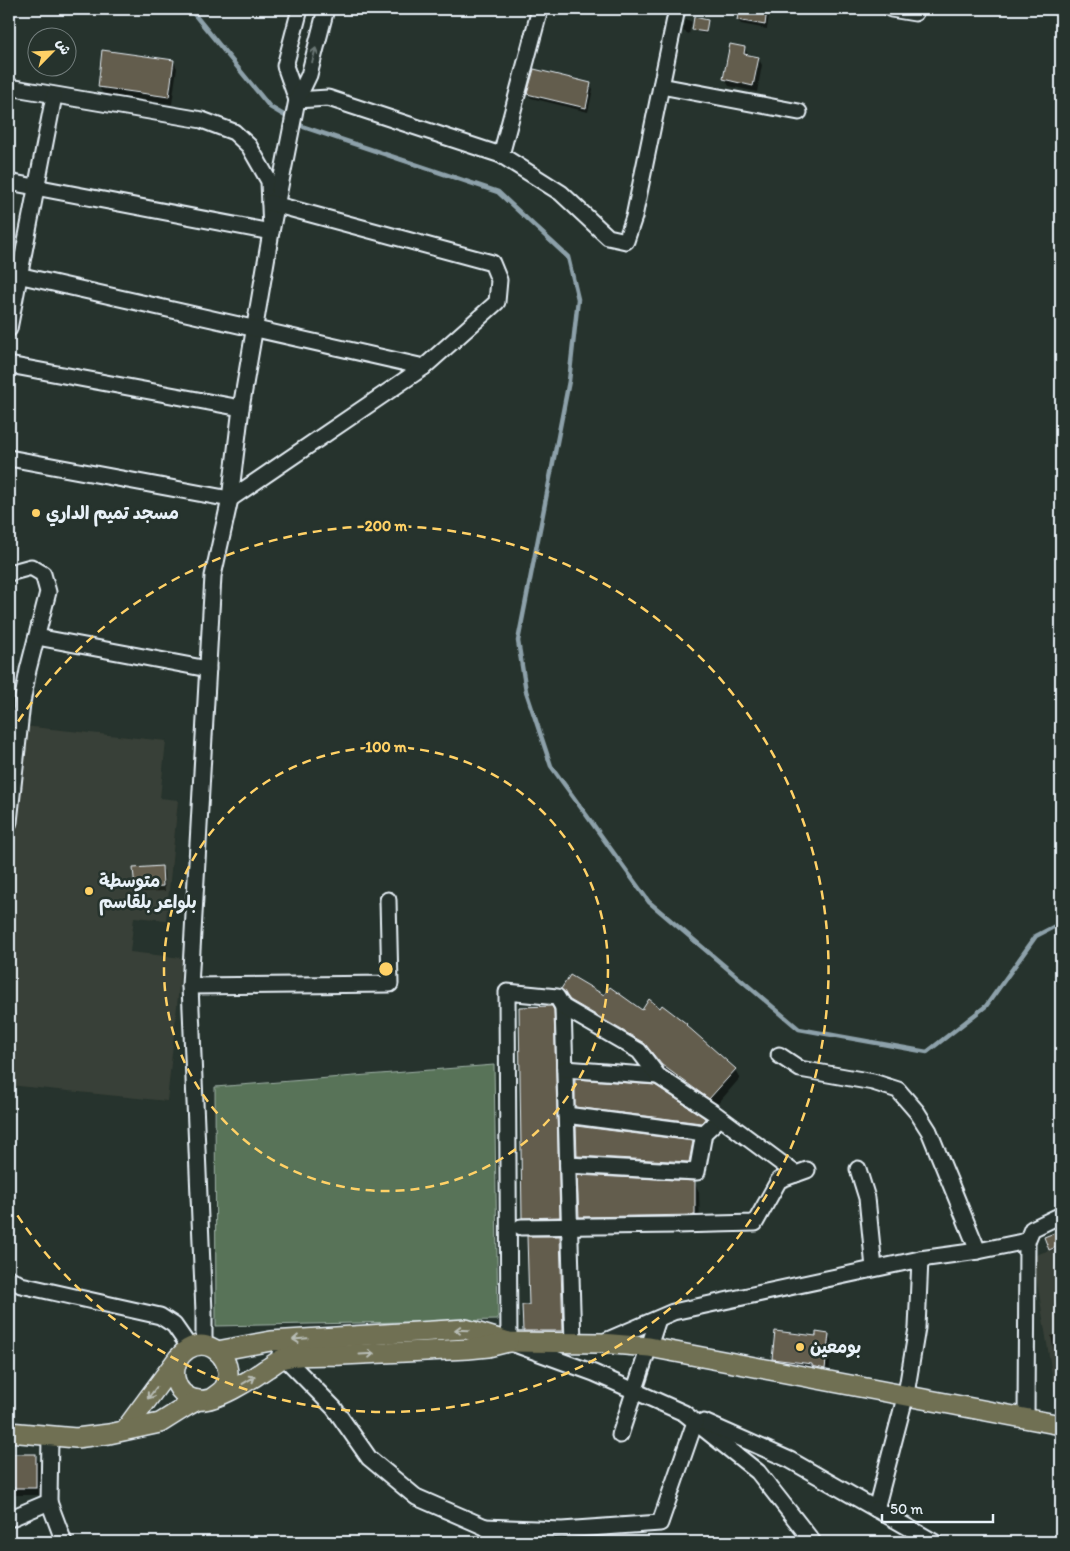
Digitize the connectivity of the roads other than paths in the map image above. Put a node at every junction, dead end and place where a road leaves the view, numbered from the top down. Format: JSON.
{"nodes":[{"id":1,"x":300,"y":9,"type":"edge"},
{"id":2,"x":326,"y":9,"type":"edge"},
{"id":3,"x":540,"y":9,"type":"edge"},
{"id":4,"x":677,"y":9,"type":"edge"},
{"id":5,"x":891,"y":9,"type":"edge"},
{"id":6,"x":915,"y":13,"type":"dead end"},
{"id":7,"x":661,"y":86,"type":"junction"},
{"id":8,"x":9,"y":87,"type":"edge"},
{"id":9,"x":54,"y":96,"type":"junction"},
{"id":10,"x":297,"y":100,"type":"junction"},
{"id":11,"x":800,"y":112,"type":"dead end"},
{"id":12,"x":501,"y":155,"type":"junction"},
{"id":13,"x":9,"y":182,"type":"edge"},
{"id":14,"x":36,"y":187,"type":"junction"},
{"id":15,"x":273,"y":205,"type":"junction"},
{"id":16,"x":271,"y":232,"type":"junction"},
{"id":17,"x":14,"y":274,"type":"edge"},
{"id":18,"x":254,"y":328,"type":"junction"},
{"id":19,"x":9,"y":330,"type":"edge"},
{"id":20,"x":9,"y":365,"type":"edge"},
{"id":21,"x":424,"y":367,"type":"junction"},
{"id":22,"x":240,"y":408,"type":"junction"},
{"id":23,"x":9,"y":458,"type":"edge"},
{"id":24,"x":230,"y":499,"type":"junction"},
{"id":25,"x":9,"y":573,"type":"edge"},
{"id":26,"x":37,"y":637,"type":"junction"},
{"id":27,"x":208,"y":669,"type":"junction"},
{"id":28,"x":9,"y":822,"type":"edge"},
{"id":29,"x":388,"y":900,"type":"dead end"},
{"id":30,"x":190,"y":986,"type":"junction"},
{"id":31,"x":563,"y":1007,"type":"junction"},
{"id":32,"x":779,"y":1055,"type":"dead end"},
{"id":33,"x":565,"y":1069,"type":"junction"},
{"id":34,"x":658,"y":1076,"type":"junction"},
{"id":35,"x":566,"y":1115,"type":"junction"},
{"id":36,"x":720,"y":1118,"type":"junction"},
{"id":37,"x":704,"y":1133,"type":"junction"},
{"id":38,"x":568,"y":1165,"type":"junction"},
{"id":39,"x":858,"y":1169,"type":"dead end"},
{"id":40,"x":1061,"y":1215,"type":"edge"},
{"id":41,"x":570,"y":1226,"type":"junction"},
{"id":42,"x":522,"y":1227,"type":"dead end"},
{"id":43,"x":1027,"y":1241,"type":"junction"},
{"id":44,"x":978,"y":1251,"type":"junction"},
{"id":45,"x":920,"y":1259,"type":"junction"},
{"id":46,"x":874,"y":1268,"type":"junction"},
{"id":47,"x":9,"y":1278,"type":"edge"},
{"id":48,"x":658,"y":1318,"type":"junction"},
{"id":49,"x":271,"y":1341,"type":"junction"},
{"id":50,"x":509,"y":1342,"type":"junction"},
{"id":51,"x":573,"y":1343,"type":"junction"},
{"id":52,"x":600,"y":1343,"type":"junction"},
{"id":53,"x":649,"y":1347,"type":"junction"},
{"id":54,"x":198,"y":1350,"type":"junction"},
{"id":55,"x":284,"y":1358,"type":"junction"},
{"id":56,"x":635,"y":1391,"type":"junction"},
{"id":57,"x":906,"y":1394,"type":"junction"},
{"id":58,"x":205,"y":1399,"type":"junction"},
{"id":59,"x":1061,"y":1416,"type":"edge"},
{"id":60,"x":690,"y":1418,"type":"junction"},
{"id":61,"x":1032,"y":1420,"type":"junction"},
{"id":62,"x":1061,"y":1425,"type":"edge"},
{"id":63,"x":125,"y":1430,"type":"junction"},
{"id":64,"x":9,"y":1432,"type":"edge"},
{"id":65,"x":620,"y":1435,"type":"dead end"},
{"id":66,"x":50,"y":1436,"type":"junction"},
{"id":67,"x":50,"y":1502,"type":"junction"},
{"id":68,"x":876,"y":1509,"type":"junction"},
{"id":69,"x":9,"y":1519,"type":"edge"},
{"id":70,"x":485,"y":1527,"type":"junction"},
{"id":71,"x":64,"y":1542,"type":"edge"},
{"id":72,"x":503,"y":1542,"type":"edge"},
{"id":73,"x":813,"y":1542,"type":"edge"},
{"id":74,"x":934,"y":1542,"type":"edge"}],
"edges":[{"from":1,"to":10,"type":"street"},
{"from":10,"to":2,"type":"street","one_way":true},
{"from":3,"to":12,"type":"street"},
{"from":4,"to":7,"type":"street"},
{"from":5,"to":6,"type":"street"},
{"from":7,"to":11,"type":"street"},
{"from":7,"to":12,"type":"street"},
{"from":8,"to":9,"type":"street"},
{"from":9,"to":14,"type":"street"},
{"from":9,"to":15,"type":"street"},
{"from":10,"to":12,"type":"street"},
{"from":10,"to":15,"type":"street"},
{"from":13,"to":14,"type":"street"},
{"from":14,"to":16,"type":"street"},
{"from":14,"to":17,"type":"street"},
{"from":15,"to":16,"type":"street"},
{"from":15,"to":21,"type":"street"},
{"from":16,"to":18,"type":"street"},
{"from":17,"to":18,"type":"street"},
{"from":17,"to":19,"type":"street"},
{"from":18,"to":21,"type":"street"},
{"from":18,"to":22,"type":"street"},
{"from":20,"to":22,"type":"street"},
{"from":21,"to":24,"type":"street"},
{"from":22,"to":24,"type":"street"},
{"from":23,"to":24,"type":"street"},
{"from":24,"to":27,"type":"street"},
{"from":25,"to":26,"type":"street"},
{"from":26,"to":27,"type":"street"},
{"from":26,"to":28,"type":"street"},
{"from":27,"to":30,"type":"street"},
{"from":29,"to":30,"type":"street"},
{"from":30,"to":54,"type":"street"},
{"from":31,"to":33,"type":"street"},
{"from":31,"to":34,"type":"street"},
{"from":31,"to":50,"type":"street"},
{"from":32,"to":44,"type":"street"},
{"from":33,"to":34,"type":"street"},
{"from":33,"to":35,"type":"street"},
{"from":34,"to":36,"type":"street"},
{"from":35,"to":37,"type":"street"},
{"from":35,"to":38,"type":"street"},
{"from":36,"to":37,"type":"street"},
{"from":36,"to":41,"type":"street"},
{"from":37,"to":38,"type":"street"},
{"from":38,"to":41,"type":"street"},
{"from":39,"to":46,"type":"street"},
{"from":40,"to":43,"type":"street"},
{"from":41,"to":42,"type":"street"},
{"from":41,"to":51,"type":"street"},
{"from":43,"to":44,"type":"street"},
{"from":43,"to":61,"type":"street"},
{"from":44,"to":45,"type":"street"},
{"from":45,"to":46,"type":"street"},
{"from":45,"to":57,"type":"street"},
{"from":46,"to":48,"type":"street"},
{"from":47,"to":54,"type":"street"},
{"from":48,"to":52,"type":"street"},
{"from":48,"to":53,"type":"street"},
{"from":50,"to":49,"type":"main road","one_way":true},
{"from":49,"to":54,"type":"main road"},
{"from":49,"to":55,"type":"street"},
{"from":50,"to":51,"type":"main road"},
{"from":55,"to":50,"type":"main road","one_way":true},
{"from":50,"to":56,"type":"street"},
{"from":51,"to":52,"type":"main road"},
{"from":52,"to":53,"type":"main road"},
{"from":53,"to":56,"type":"street"},
{"from":53,"to":57,"type":"main road"},
{"from":54,"to":58,"type":"main road"},
{"from":54,"to":58,"type":"main road"},
{"from":54,"to":63,"type":"main road","one_way":true},
{"from":58,"to":55,"type":"main road","one_way":true},
{"from":55,"to":70,"type":"street"},
{"from":56,"to":60,"type":"street"},
{"from":56,"to":65,"type":"street"},
{"from":57,"to":61,"type":"main road"},
{"from":57,"to":68,"type":"street"},
{"from":58,"to":63,"type":"main road"},
{"from":59,"to":61,"type":"main road"},
{"from":60,"to":68,"type":"street"},
{"from":60,"to":70,"type":"street"},
{"from":60,"to":73,"type":"street"},
{"from":61,"to":62,"type":"main road"},
{"from":63,"to":66,"type":"main road"},
{"from":64,"to":66,"type":"main road"},
{"from":66,"to":67,"type":"street"},
{"from":67,"to":69,"type":"street"},
{"from":67,"to":71,"type":"street"},
{"from":68,"to":74,"type":"street"},
{"from":70,"to":72,"type":"street"}]}
